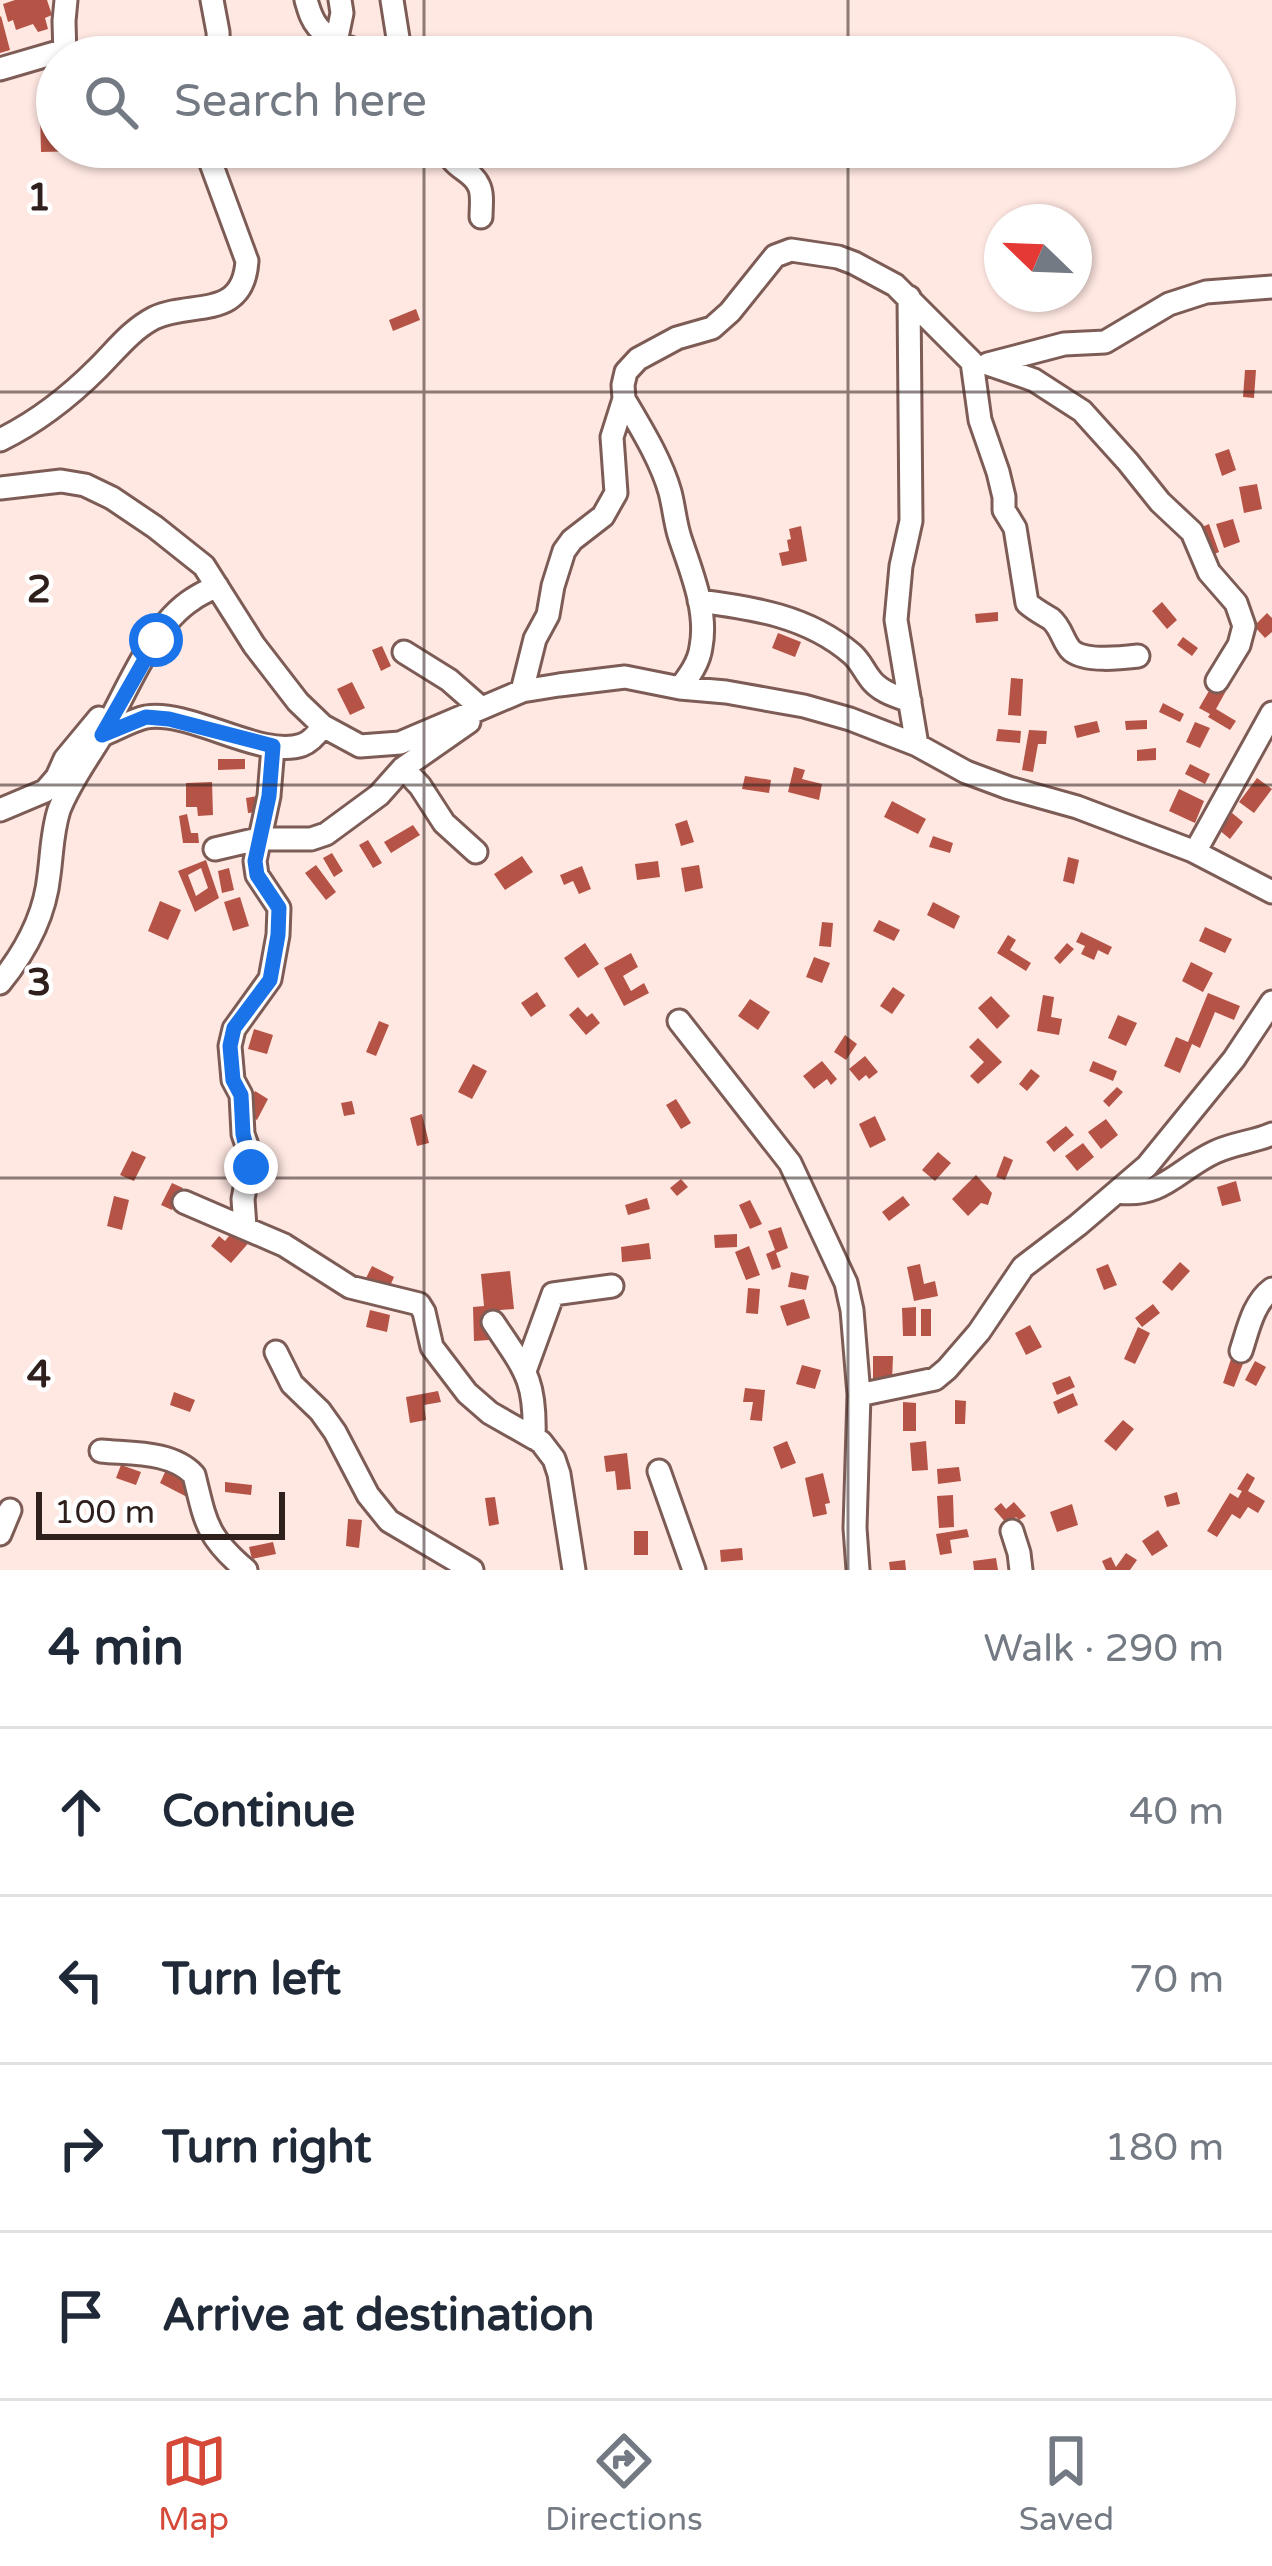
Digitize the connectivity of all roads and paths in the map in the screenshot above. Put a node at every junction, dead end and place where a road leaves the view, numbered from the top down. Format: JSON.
{"nodes":[{"id":1,"x":66,"y":0,"type":"edge"},
{"id":2,"x":212,"y":0,"type":"edge"},
{"id":3,"x":306,"y":0,"type":"edge"},
{"id":4,"x":340,"y":0,"type":"edge"},
{"id":5,"x":392,"y":0,"type":"edge"},
{"id":6,"x":65,"y":36,"type":"edge"},
{"id":7,"x":218,"y":36,"type":"edge"},
{"id":8,"x":328,"y":36,"type":"edge"},
{"id":9,"x":337,"y":36,"type":"edge"},
{"id":10,"x":398,"y":36,"type":"edge"},
{"id":11,"x":36,"y":61,"type":"edge"},
{"id":12,"x":0,"y":69,"type":"edge"},
{"id":13,"x":213,"y":168,"type":"edge"},
{"id":14,"x":461,"y":168,"type":"edge"},
{"id":15,"x":481,"y":218,"type":"dead end"},
{"id":16,"x":1272,"y":287,"type":"edge"},
{"id":17,"x":909,"y":297,"type":"junction"},
{"id":18,"x":980,"y":363,"type":"junction"},
{"id":19,"x":624,"y":399,"type":"junction"},
{"id":20,"x":0,"y":440,"type":"edge"},
{"id":21,"x":0,"y":488,"type":"edge"},
{"id":22,"x":218,"y":586,"type":"junction"},
{"id":23,"x":699,"y":601,"type":"junction"},
{"id":24,"x":404,"y":652,"type":"dead end"},
{"id":25,"x":1138,"y":656,"type":"dead end"},
{"id":26,"x":1217,"y":681,"type":"dead end"},
{"id":27,"x":680,"y":688,"type":"junction"},
{"id":28,"x":522,"y":692,"type":"junction"},
{"id":29,"x":910,"y":701,"type":"junction"},
{"id":30,"x":118,"y":704,"type":"junction"},
{"id":31,"x":487,"y":705,"type":"junction"},
{"id":32,"x":1272,"y":713,"type":"edge"},
{"id":33,"x":323,"y":727,"type":"junction"},
{"id":34,"x":102,"y":735,"type":"junction"},
{"id":35,"x":917,"y":745,"type":"junction"},
{"id":36,"x":273,"y":746,"type":"junction"},
{"id":37,"x":404,"y":768,"type":"junction"},
{"id":38,"x":0,"y":810,"type":"edge"},
{"id":39,"x":258,"y":838,"type":"junction"},
{"id":40,"x":215,"y":849,"type":"dead end"},
{"id":41,"x":476,"y":851,"type":"dead end"},
{"id":42,"x":1195,"y":852,"type":"junction"},
{"id":43,"x":1272,"y":892,"type":"edge"},
{"id":44,"x":0,"y":983,"type":"edge"},
{"id":45,"x":1272,"y":1001,"type":"edge"},
{"id":46,"x":679,"y":1022,"type":"dead end"},
{"id":47,"x":1272,"y":1134,"type":"edge"},
{"id":48,"x":1118,"y":1192,"type":"junction"},
{"id":49,"x":184,"y":1202,"type":"dead end"},
{"id":50,"x":245,"y":1227,"type":"junction"},
{"id":51,"x":612,"y":1286,"type":"dead end"},
{"id":52,"x":1272,"y":1289,"type":"edge"},
{"id":53,"x":493,"y":1322,"type":"dead end"},
{"id":54,"x":1241,"y":1351,"type":"dead end"},
{"id":55,"x":276,"y":1352,"type":"dead end"},
{"id":56,"x":525,"y":1371,"type":"junction"},
{"id":57,"x":859,"y":1395,"type":"junction"},
{"id":58,"x":534,"y":1438,"type":"junction"},
{"id":59,"x":101,"y":1451,"type":"dead end"},
{"id":60,"x":659,"y":1471,"type":"dead end"},
{"id":61,"x":10,"y":1510,"type":"dead end"},
{"id":62,"x":1012,"y":1531,"type":"dead end"},
{"id":63,"x":0,"y":1534,"type":"edge"},
{"id":64,"x":246,"y":1570,"type":"edge"},
{"id":65,"x":472,"y":1570,"type":"edge"},
{"id":66,"x":574,"y":1570,"type":"edge"},
{"id":67,"x":694,"y":1570,"type":"edge"},
{"id":68,"x":858,"y":1570,"type":"edge"},
{"id":69,"x":1021,"y":1570,"type":"edge"}],
"edges":[{"from":1,"to":6,"type":"street"},
{"from":2,"to":7,"type":"street"},
{"from":3,"to":8,"type":"street"},
{"from":4,"to":9,"type":"street"},
{"from":5,"to":10,"type":"street"},
{"from":11,"to":12,"type":"street"},
{"from":13,"to":20,"type":"street"},
{"from":14,"to":15,"type":"street"},
{"from":16,"to":18,"type":"street"},
{"from":17,"to":18,"type":"street"},
{"from":17,"to":19,"type":"street"},
{"from":17,"to":29,"type":"street"},
{"from":18,"to":25,"type":"street"},
{"from":18,"to":26,"type":"street"},
{"from":19,"to":23,"type":"street"},
{"from":19,"to":28,"type":"street"},
{"from":21,"to":22,"type":"street"},
{"from":22,"to":30,"type":"street"},
{"from":22,"to":33,"type":"street"},
{"from":23,"to":27,"type":"street"},
{"from":23,"to":29,"type":"street"},
{"from":24,"to":31,"type":"street"},
{"from":27,"to":28,"type":"street"},
{"from":27,"to":35,"type":"street"},
{"from":28,"to":31,"type":"street"},
{"from":29,"to":35,"type":"street"},
{"from":30,"to":34,"type":"street"},
{"from":30,"to":38,"type":"street"},
{"from":31,"to":33,"type":"street"},
{"from":31,"to":37,"type":"street"},
{"from":32,"to":42,"type":"street"},
{"from":33,"to":36,"type":"street"},
{"from":34,"to":36,"type":"street"},
{"from":34,"to":44,"type":"street"},
{"from":35,"to":42,"type":"street"},
{"from":36,"to":39,"type":"street"},
{"from":37,"to":39,"type":"street"},
{"from":37,"to":41,"type":"street"},
{"from":39,"to":40,"type":"street"},
{"from":39,"to":50,"type":"street"},
{"from":42,"to":43,"type":"street"},
{"from":45,"to":48,"type":"street"},
{"from":46,"to":57,"type":"street"},
{"from":47,"to":48,"type":"street"},
{"from":48,"to":57,"type":"street"},
{"from":49,"to":50,"type":"street"},
{"from":50,"to":58,"type":"street"},
{"from":51,"to":56,"type":"street"},
{"from":52,"to":54,"type":"street"},
{"from":53,"to":56,"type":"street"},
{"from":55,"to":65,"type":"street"},
{"from":56,"to":58,"type":"street"},
{"from":57,"to":68,"type":"street"},
{"from":58,"to":66,"type":"street"},
{"from":59,"to":64,"type":"street"},
{"from":60,"to":67,"type":"street"},
{"from":61,"to":63,"type":"street"},
{"from":62,"to":69,"type":"street"}]}
